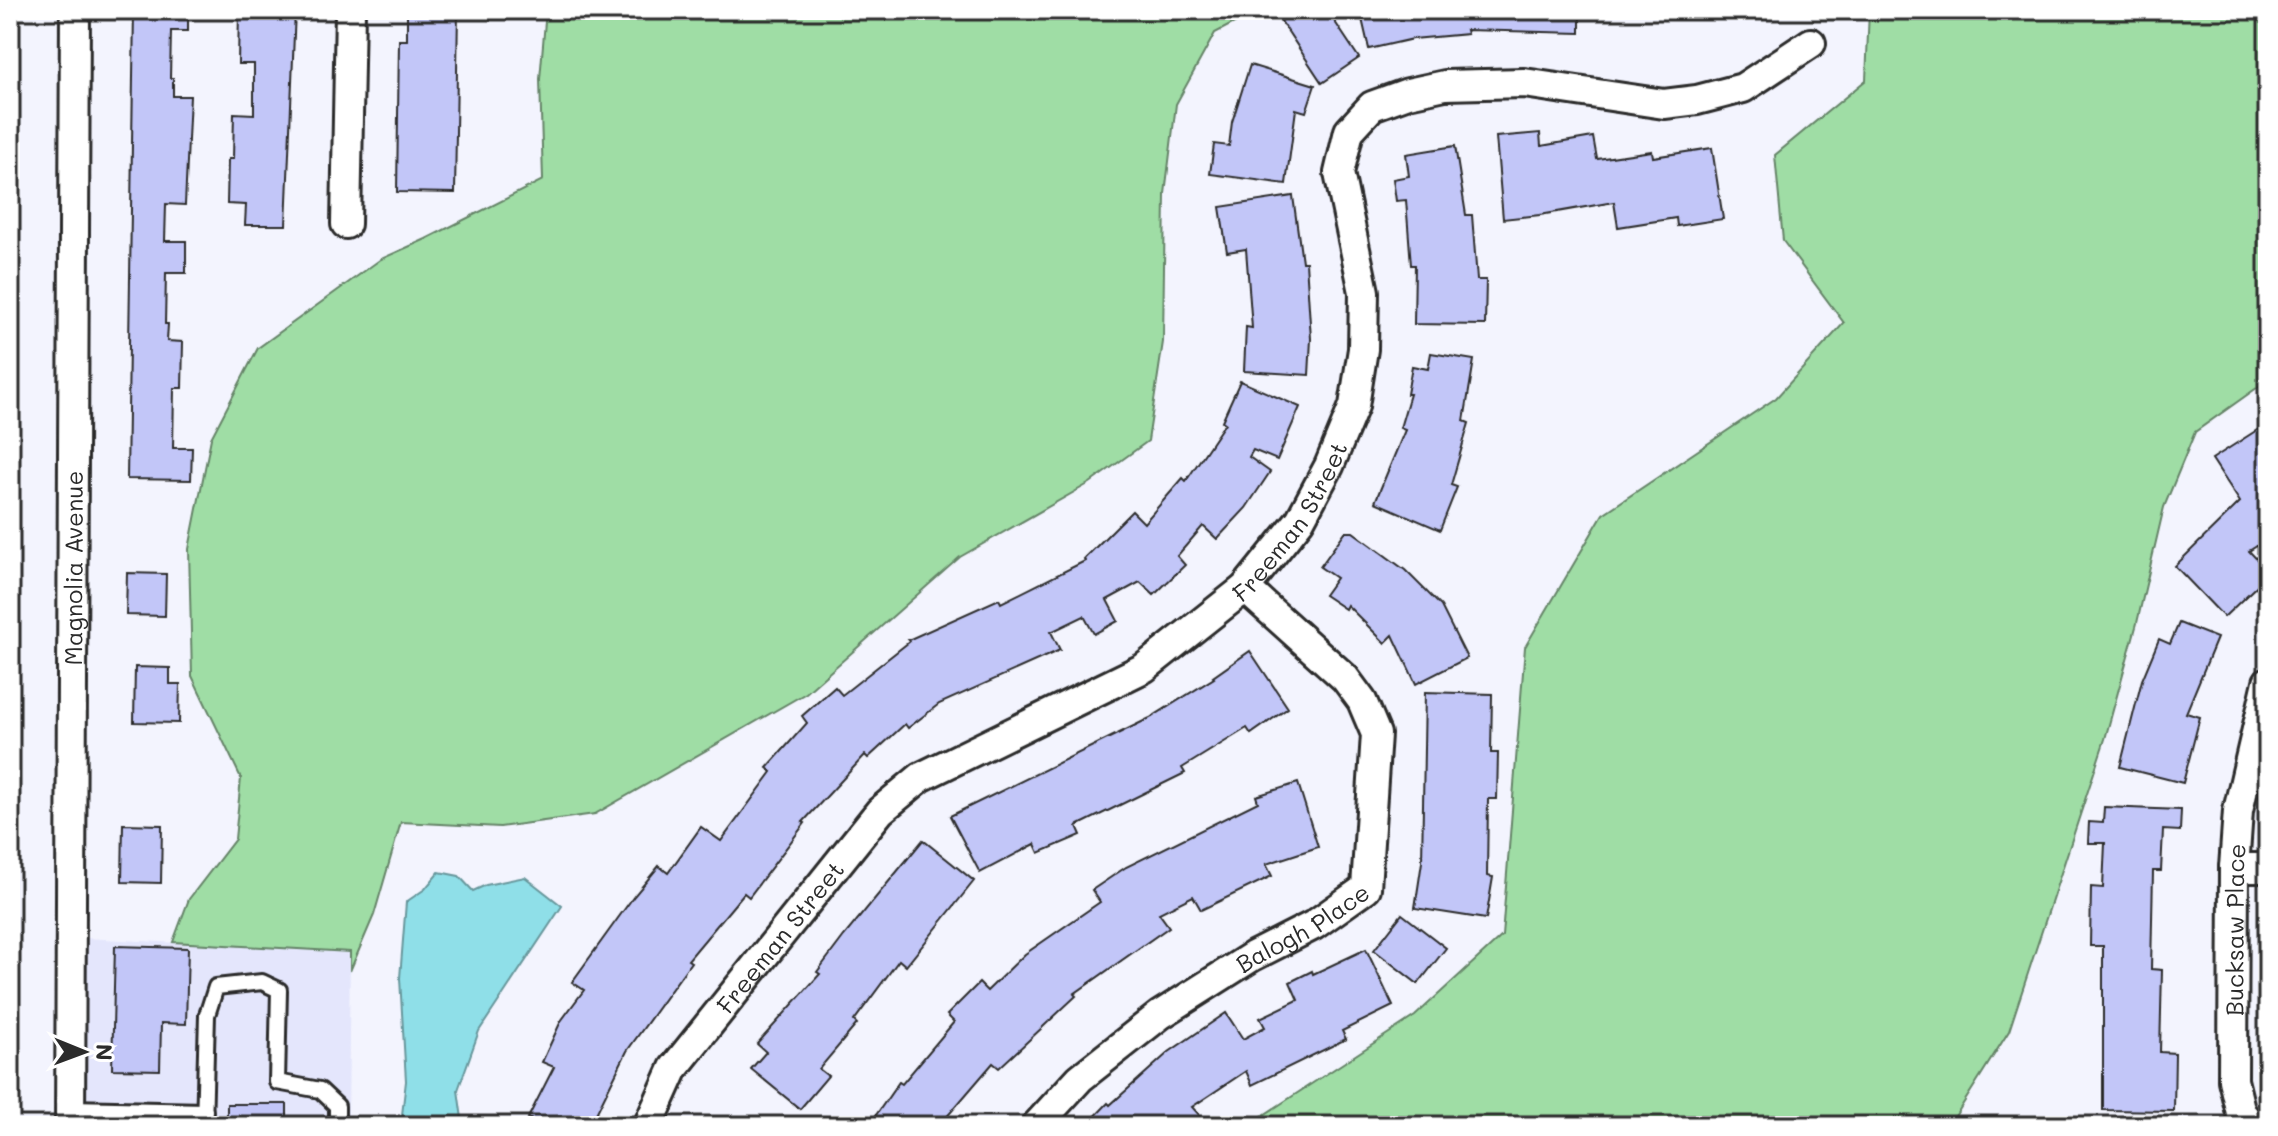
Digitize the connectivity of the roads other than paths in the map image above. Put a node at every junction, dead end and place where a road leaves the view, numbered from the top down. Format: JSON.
{"nodes":[{"id":1,"x":75,"y":10,"type":"edge"},
{"id":2,"x":350,"y":10,"type":"edge"},
{"id":3,"x":1811,"y":43,"type":"dead end"},
{"id":4,"x":346,"y":224,"type":"dead end"},
{"id":5,"x":1245,"y":588,"type":"junction"},
{"id":6,"x":2268,"y":682,"type":"edge"},
{"id":7,"x":2234,"y":868,"type":"junction"},
{"id":8,"x":2268,"y":868,"type":"edge"},
{"id":9,"x":70,"y":1117,"type":"edge"},
{"id":10,"x":204,"y":1119,"type":"edge"},
{"id":11,"x":337,"y":1126,"type":"edge"},
{"id":12,"x":648,"y":1126,"type":"edge"},
{"id":13,"x":1036,"y":1126,"type":"edge"},
{"id":14,"x":2253,"y":1126,"type":"edge"}],
"edges":[{"from":1,"to":9,"type":"street","name":"Magnolia Avenue"},
{"from":2,"to":4,"type":"street"},
{"from":3,"to":5,"type":"street","name":"Freeman Street"},
{"from":5,"to":12,"type":"street","name":"Freeman Street"},
{"from":5,"to":13,"type":"street","name":"Balogh Place"},
{"from":6,"to":7,"type":"street","name":"Bucksaw Place"},
{"from":7,"to":8,"type":"street"},
{"from":7,"to":14,"type":"street","name":"Bucksaw Place"},
{"from":9,"to":10,"type":"lane"},
{"from":10,"to":11,"type":"lane"}]}
